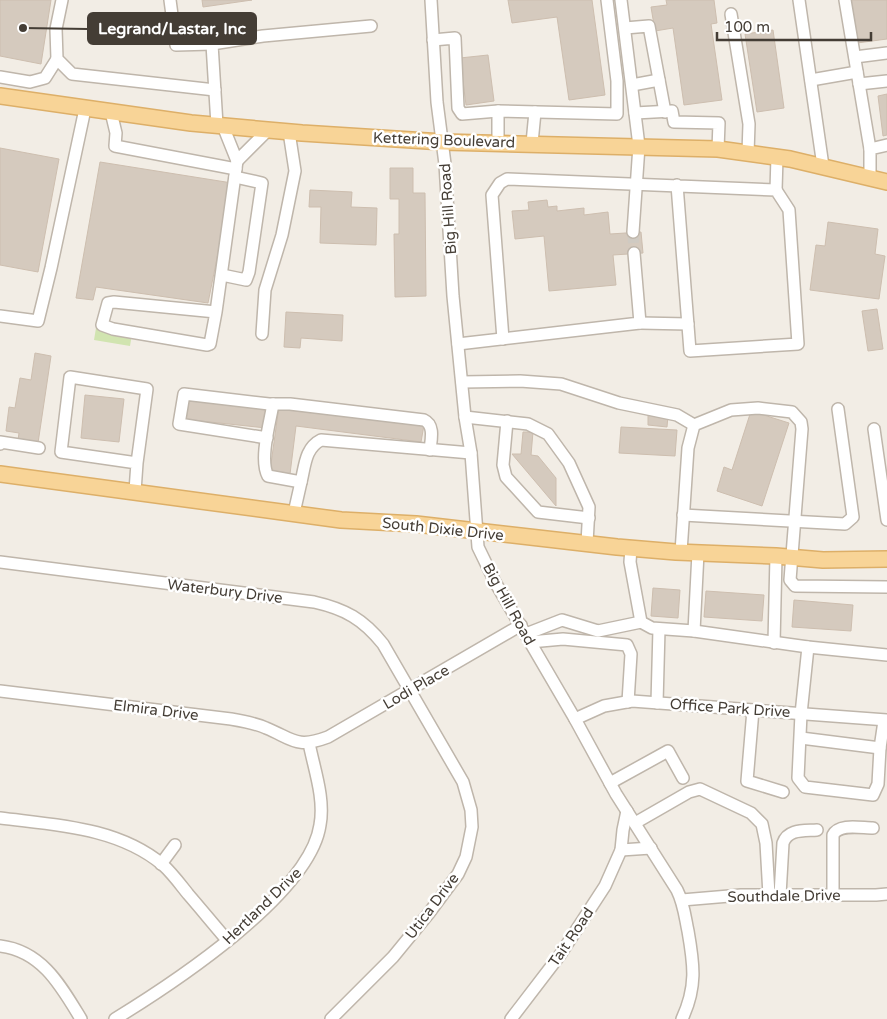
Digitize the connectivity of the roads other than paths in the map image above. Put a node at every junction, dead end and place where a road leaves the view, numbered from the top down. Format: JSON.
{"nodes":[{"id":1,"x":62,"y":0,"type":"edge"},
{"id":2,"x":170,"y":0,"type":"edge"},
{"id":3,"x":431,"y":0,"type":"edge"},
{"id":4,"x":607,"y":0,"type":"edge"},
{"id":5,"x":621,"y":0,"type":"edge"},
{"id":6,"x":800,"y":0,"type":"edge"},
{"id":7,"x":845,"y":0,"type":"edge"},
{"id":8,"x":732,"y":14,"type":"dead end"},
{"id":9,"x":371,"y":26,"type":"dead end"},
{"id":10,"x":625,"y":28,"type":"junction"},
{"id":11,"x":433,"y":40,"type":"junction"},
{"id":12,"x":212,"y":44,"type":"junction"},
{"id":13,"x":628,"y":52,"type":"junction"},
{"id":14,"x":887,"y":53,"type":"edge"},
{"id":15,"x":614,"y":54,"type":"junction"},
{"id":16,"x":855,"y":58,"type":"junction"},
{"id":17,"x":57,"y":59,"type":"junction"},
{"id":18,"x":857,"y":72,"type":"junction"},
{"id":19,"x":0,"y":77,"type":"edge"},
{"id":20,"x":659,"y":80,"type":"junction"},
{"id":21,"x":811,"y":80,"type":"junction"},
{"id":22,"x":887,"y":81,"type":"edge"},
{"id":23,"x":859,"y":84,"type":"junction"},
{"id":24,"x":632,"y":86,"type":"junction"},
{"id":25,"x":215,"y":90,"type":"junction"},
{"id":26,"x":0,"y":96,"type":"edge"},
{"id":27,"x":458,"y":103,"type":"junction"},
{"id":28,"x":617,"y":103,"type":"junction"},
{"id":29,"x":437,"y":104,"type":"junction"},
{"id":30,"x":634,"y":107,"type":"junction"},
{"id":31,"x":85,"y":109,"type":"junction"},
{"id":32,"x":498,"y":111,"type":"junction"},
{"id":33,"x":111,"y":112,"type":"junction"},
{"id":34,"x":535,"y":112,"type":"junction"},
{"id":35,"x":664,"y":112,"type":"junction"},
{"id":36,"x":220,"y":125,"type":"junction"},
{"id":37,"x":268,"y":130,"type":"junction"},
{"id":38,"x":289,"y":132,"type":"junction"},
{"id":39,"x":443,"y":142,"type":"junction"},
{"id":40,"x":498,"y":142,"type":"junction"},
{"id":41,"x":532,"y":143,"type":"junction"},
{"id":42,"x":887,"y":145,"type":"edge"},
{"id":43,"x":639,"y":146,"type":"junction"},
{"id":44,"x":718,"y":149,"type":"junction"},
{"id":45,"x":870,"y":149,"type":"junction"},
{"id":46,"x":748,"y":152,"type":"junction"},
{"id":47,"x":777,"y":157,"type":"junction"},
{"id":48,"x":823,"y":166,"type":"junction"},
{"id":49,"x":236,"y":169,"type":"junction"},
{"id":50,"x":870,"y":178,"type":"junction"},
{"id":51,"x":887,"y":182,"type":"edge"},
{"id":52,"x":636,"y":184,"type":"junction"},
{"id":53,"x":677,"y":185,"type":"junction"},
{"id":54,"x":776,"y":190,"type":"junction"},
{"id":55,"x":633,"y":232,"type":"tunnel mouth"},
{"id":56,"x":634,"y":253,"type":"tunnel mouth"},
{"id":57,"x":222,"y":275,"type":"junction"},
{"id":58,"x":216,"y":312,"type":"junction"},
{"id":59,"x":0,"y":316,"type":"edge"},
{"id":60,"x":640,"y":323,"type":"junction"},
{"id":61,"x":688,"y":324,"type":"junction"},
{"id":62,"x":262,"y":334,"type":"dead end"},
{"id":63,"x":503,"y":339,"type":"junction"},
{"id":64,"x":458,"y":344,"type":"junction"},
{"id":65,"x":462,"y":382,"type":"junction"},
{"id":66,"x":273,"y":404,"type":"junction"},
{"id":67,"x":838,"y":410,"type":"dead end"},
{"id":68,"x":465,"y":417,"type":"junction"},
{"id":69,"x":508,"y":422,"type":"junction"},
{"id":70,"x":694,"y":425,"type":"junction"},
{"id":71,"x":874,"y":429,"type":"dead end"},
{"id":72,"x":267,"y":438,"type":"junction"},
{"id":73,"x":0,"y":444,"type":"edge"},
{"id":74,"x":39,"y":448,"type":"dead end"},
{"id":75,"x":430,"y":450,"type":"junction"},
{"id":76,"x":471,"y":453,"type":"junction"},
{"id":77,"x":137,"y":463,"type":"junction"},
{"id":78,"x":0,"y":474,"type":"edge"},
{"id":79,"x":301,"y":482,"type":"junction"},
{"id":80,"x":135,"y":491,"type":"junction"},
{"id":81,"x":294,"y":513,"type":"junction"},
{"id":82,"x":683,"y":515,"type":"junction"},
{"id":83,"x":588,"y":518,"type":"junction"},
{"id":84,"x":887,"y":520,"type":"edge"},
{"id":85,"x":794,"y":522,"type":"junction"},
{"id":86,"x":477,"y":531,"type":"junction"},
{"id":87,"x":588,"y":544,"type":"junction"},
{"id":88,"x":630,"y":548,"type":"junction"},
{"id":89,"x":680,"y":552,"type":"junction"},
{"id":90,"x":698,"y":552,"type":"junction"},
{"id":91,"x":783,"y":557,"type":"junction"},
{"id":92,"x":887,"y":559,"type":"edge"},
{"id":93,"x":0,"y":562,"type":"edge"},
{"id":94,"x":887,"y":587,"type":"edge"},
{"id":95,"x":642,"y":622,"type":"junction"},
{"id":96,"x":659,"y":629,"type":"junction"},
{"id":97,"x":694,"y":631,"type":"junction"},
{"id":98,"x":526,"y":634,"type":"junction"},
{"id":99,"x":774,"y":643,"type":"junction"},
{"id":100,"x":808,"y":648,"type":"junction"},
{"id":101,"x":887,"y":655,"type":"edge"},
{"id":102,"x":409,"y":690,"type":"junction"},
{"id":103,"x":0,"y":691,"type":"edge"},
{"id":104,"x":628,"y":702,"type":"junction"},
{"id":105,"x":657,"y":703,"type":"junction"},
{"id":106,"x":753,"y":710,"type":"junction"},
{"id":107,"x":802,"y":714,"type":"junction"},
{"id":108,"x":575,"y":719,"type":"junction"},
{"id":109,"x":886,"y":721,"type":"edge"},
{"id":110,"x":801,"y":738,"type":"junction"},
{"id":111,"x":309,"y":743,"type":"junction"},
{"id":112,"x":880,"y":748,"type":"junction"},
{"id":113,"x":683,"y":778,"type":"dead end"},
{"id":114,"x":610,"y":783,"type":"junction"},
{"id":115,"x":783,"y":792,"type":"dead end"},
{"id":116,"x":627,"y":811,"type":"junction"},
{"id":117,"x":0,"y":818,"type":"edge"},
{"id":118,"x":635,"y":823,"type":"junction"},
{"id":119,"x":873,"y":828,"type":"dead end"},
{"id":120,"x":817,"y":830,"type":"dead end"},
{"id":121,"x":175,"y":845,"type":"dead end"},
{"id":122,"x":651,"y":848,"type":"junction"},
{"id":123,"x":620,"y":850,"type":"junction"},
{"id":124,"x":161,"y":864,"type":"junction"},
{"id":125,"x":887,"y":894,"type":"edge"},
{"id":126,"x":774,"y":895,"type":"junction"},
{"id":127,"x":833,"y":895,"type":"junction"},
{"id":128,"x":682,"y":900,"type":"junction"},
{"id":129,"x":227,"y":940,"type":"junction"},
{"id":130,"x":0,"y":946,"type":"edge"},
{"id":131,"x":82,"y":1019,"type":"edge"},
{"id":132,"x":115,"y":1019,"type":"edge"},
{"id":133,"x":331,"y":1019,"type":"edge"},
{"id":134,"x":511,"y":1019,"type":"edge"},
{"id":135,"x":682,"y":1019,"type":"edge"}],
"edges":[{"from":1,"to":17,"type":"street"},
{"from":2,"to":12,"type":"street"},
{"from":3,"to":11,"type":"street","name":"Big Hill Road"},
{"from":4,"to":15,"type":"street"},
{"from":5,"to":10,"type":"street"},
{"from":6,"to":21,"type":"street"},
{"from":7,"to":16,"type":"street"},
{"from":8,"to":46,"type":"street"},
{"from":9,"to":12,"type":"street"},
{"from":10,"to":13,"type":"street"},
{"from":10,"to":20,"type":"street"},
{"from":11,"to":27,"type":"street"},
{"from":11,"to":29,"type":"street","name":"Big Hill Road"},
{"from":12,"to":25,"type":"street"},
{"from":13,"to":15,"type":"street"},
{"from":13,"to":24,"type":"street"},
{"from":14,"to":16,"type":"street"},
{"from":15,"to":28,"type":"street"},
{"from":16,"to":18,"type":"street"},
{"from":17,"to":19,"type":"street"},
{"from":17,"to":25,"type":"street"},
{"from":18,"to":21,"type":"street"},
{"from":18,"to":23,"type":"street"},
{"from":20,"to":24,"type":"street"},
{"from":20,"to":35,"type":"street"},
{"from":21,"to":48,"type":"street"},
{"from":22,"to":23,"type":"street"},
{"from":23,"to":45,"type":"street"},
{"from":24,"to":30,"type":"street"},
{"from":25,"to":36,"type":"street"},
{"from":26,"to":31,"type":"main road","name":"Kettering Boulevard"},
{"from":27,"to":29,"type":"street"},
{"from":27,"to":32,"type":"street"},
{"from":28,"to":30,"type":"street"},
{"from":28,"to":34,"type":"street"},
{"from":29,"to":39,"type":"street","name":"Big Hill Road"},
{"from":30,"to":35,"type":"street"},
{"from":30,"to":43,"type":"street"},
{"from":31,"to":33,"type":"main road","name":"Kettering Boulevard"},
{"from":31,"to":59,"type":"street"},
{"from":32,"to":34,"type":"street"},
{"from":32,"to":40,"type":"street"},
{"from":33,"to":36,"type":"main road","name":"Kettering Boulevard"},
{"from":33,"to":49,"type":"street"},
{"from":34,"to":41,"type":"street"},
{"from":35,"to":44,"type":"street"},
{"from":36,"to":37,"type":"main road","name":"Kettering Boulevard"},
{"from":36,"to":49,"type":"street"},
{"from":37,"to":38,"type":"main road","name":"Kettering Boulevard"},
{"from":37,"to":49,"type":"street"},
{"from":38,"to":39,"type":"main road","name":"Kettering Boulevard"},
{"from":38,"to":62,"type":"street"},
{"from":39,"to":40,"type":"main road","name":"Kettering Boulevard"},
{"from":39,"to":64,"type":"street","name":"Big Hill Road"},
{"from":40,"to":41,"type":"main road","name":"Kettering Boulevard"},
{"from":41,"to":43,"type":"main road","name":"Kettering Boulevard"},
{"from":42,"to":45,"type":"street"},
{"from":43,"to":44,"type":"main road","name":"Kettering Boulevard"},
{"from":43,"to":52,"type":"street"},
{"from":44,"to":46,"type":"main road","name":"Kettering Boulevard"},
{"from":45,"to":50,"type":"street"},
{"from":46,"to":47,"type":"main road","name":"Kettering Boulevard"},
{"from":47,"to":48,"type":"main road","name":"Kettering Boulevard"},
{"from":47,"to":54,"type":"street"},
{"from":48,"to":50,"type":"main road","name":"Kettering Boulevard"},
{"from":49,"to":57,"type":"street"},
{"from":49,"to":57,"type":"street"},
{"from":50,"to":51,"type":"main road","name":"Kettering Boulevard"},
{"from":52,"to":53,"type":"street"},
{"from":52,"to":55,"type":"street"},
{"from":52,"to":63,"type":"street"},
{"from":53,"to":54,"type":"street"},
{"from":53,"to":61,"type":"street"},
{"from":54,"to":61,"type":"street"},
{"from":56,"to":60,"type":"street"},
{"from":57,"to":58,"type":"street"},
{"from":58,"to":58,"type":"street"},
{"from":60,"to":61,"type":"street"},
{"from":60,"to":63,"type":"street"},
{"from":63,"to":64,"type":"street"},
{"from":64,"to":65,"type":"street","name":"Big Hill Road"},
{"from":65,"to":68,"type":"street","name":"Big Hill Road"},
{"from":65,"to":70,"type":"street"},
{"from":66,"to":72,"type":"street"},
{"from":66,"to":72,"type":"street"},
{"from":66,"to":75,"type":"street"},
{"from":67,"to":85,"type":"street"},
{"from":68,"to":69,"type":"street"},
{"from":68,"to":76,"type":"street","name":"Big Hill Road"},
{"from":69,"to":83,"type":"street"},
{"from":69,"to":83,"type":"street"},
{"from":70,"to":82,"type":"street"},
{"from":70,"to":85,"type":"street"},
{"from":71,"to":84,"type":"street"},
{"from":72,"to":79,"type":"street"},
{"from":73,"to":74,"type":"street"},
{"from":75,"to":76,"type":"street"},
{"from":75,"to":79,"type":"street"},
{"from":76,"to":86,"type":"street","name":"Big Hill Road"},
{"from":77,"to":77,"type":"street"},
{"from":77,"to":80,"type":"street"},
{"from":78,"to":80,"type":"main road","name":"South Dixie Drive"},
{"from":79,"to":81,"type":"street"},
{"from":80,"to":81,"type":"main road","name":"South Dixie Drive"},
{"from":81,"to":86,"type":"main road","name":"South Dixie Drive"},
{"from":82,"to":85,"type":"street"},
{"from":82,"to":89,"type":"street"},
{"from":83,"to":87,"type":"street"},
{"from":85,"to":91,"type":"street"},
{"from":86,"to":87,"type":"main road","name":"South Dixie Drive"},
{"from":86,"to":98,"type":"street","name":"Big Hill Road"},
{"from":87,"to":88,"type":"main road","name":"South Dixie Drive"},
{"from":88,"to":89,"type":"main road","name":"South Dixie Drive"},
{"from":88,"to":95,"type":"street"},
{"from":89,"to":90,"type":"main road","name":"South Dixie Drive"},
{"from":90,"to":91,"type":"main road","name":"South Dixie Drive"},
{"from":90,"to":97,"type":"street"},
{"from":91,"to":92,"type":"main road","name":"South Dixie Drive"},
{"from":91,"to":94,"type":"street"},
{"from":91,"to":99,"type":"street"},
{"from":93,"to":102,"type":"street","name":"Waterbury Drive"},
{"from":95,"to":96,"type":"street"},
{"from":95,"to":98,"type":"street","name":"Lodi Place"},
{"from":96,"to":97,"type":"street"},
{"from":96,"to":105,"type":"street"},
{"from":97,"to":99,"type":"street"},
{"from":98,"to":102,"type":"street","name":"Lodi Place"},
{"from":98,"to":104,"type":"street"},
{"from":98,"to":108,"type":"street","name":"Big Hill Road"},
{"from":99,"to":100,"type":"street"},
{"from":100,"to":101,"type":"street"},
{"from":100,"to":107,"type":"street"},
{"from":102,"to":111,"type":"street","name":"Lodi Place"},
{"from":102,"to":133,"type":"street","name":"Utica Drive"},
{"from":103,"to":111,"type":"street","name":"Elmira Drive"},
{"from":104,"to":105,"type":"street","name":"Office Park Drive"},
{"from":104,"to":108,"type":"street","name":"Office Park Drive"},
{"from":105,"to":106,"type":"street","name":"Office Park Drive"},
{"from":106,"to":107,"type":"street","name":"Office Park Drive"},
{"from":106,"to":115,"type":"street"},
{"from":107,"to":109,"type":"street","name":"Office Park Drive"},
{"from":107,"to":110,"type":"street"},
{"from":108,"to":114,"type":"street","name":"Big Hill Road"},
{"from":109,"to":112,"type":"street"},
{"from":110,"to":112,"type":"street"},
{"from":110,"to":112,"type":"street"},
{"from":111,"to":129,"type":"street","name":"Hertland Drive"},
{"from":113,"to":114,"type":"street"},
{"from":114,"to":116,"type":"street","name":"Big Hill Road"},
{"from":116,"to":118,"type":"street","name":"Big Hill Road"},
{"from":116,"to":123,"type":"street","name":"Tait Road"},
{"from":117,"to":124,"type":"street"},
{"from":118,"to":122,"type":"street","name":"Big Hill Road"},
{"from":118,"to":126,"type":"street"},
{"from":119,"to":127,"type":"street"},
{"from":120,"to":126,"type":"street"},
{"from":121,"to":124,"type":"street"},
{"from":122,"to":123,"type":"street"},
{"from":122,"to":128,"type":"street","name":"Big Hill Road"},
{"from":123,"to":134,"type":"street","name":"Tait Road"},
{"from":124,"to":129,"type":"street"},
{"from":125,"to":127,"type":"street","name":"Southdale Drive"},
{"from":126,"to":127,"type":"street","name":"Southdale Drive"},
{"from":126,"to":128,"type":"street","name":"Southdale Drive"},
{"from":128,"to":135,"type":"street","name":"Big Hill Road"},
{"from":129,"to":132,"type":"street","name":"Hertland Drive"},
{"from":130,"to":131,"type":"street"}]}
